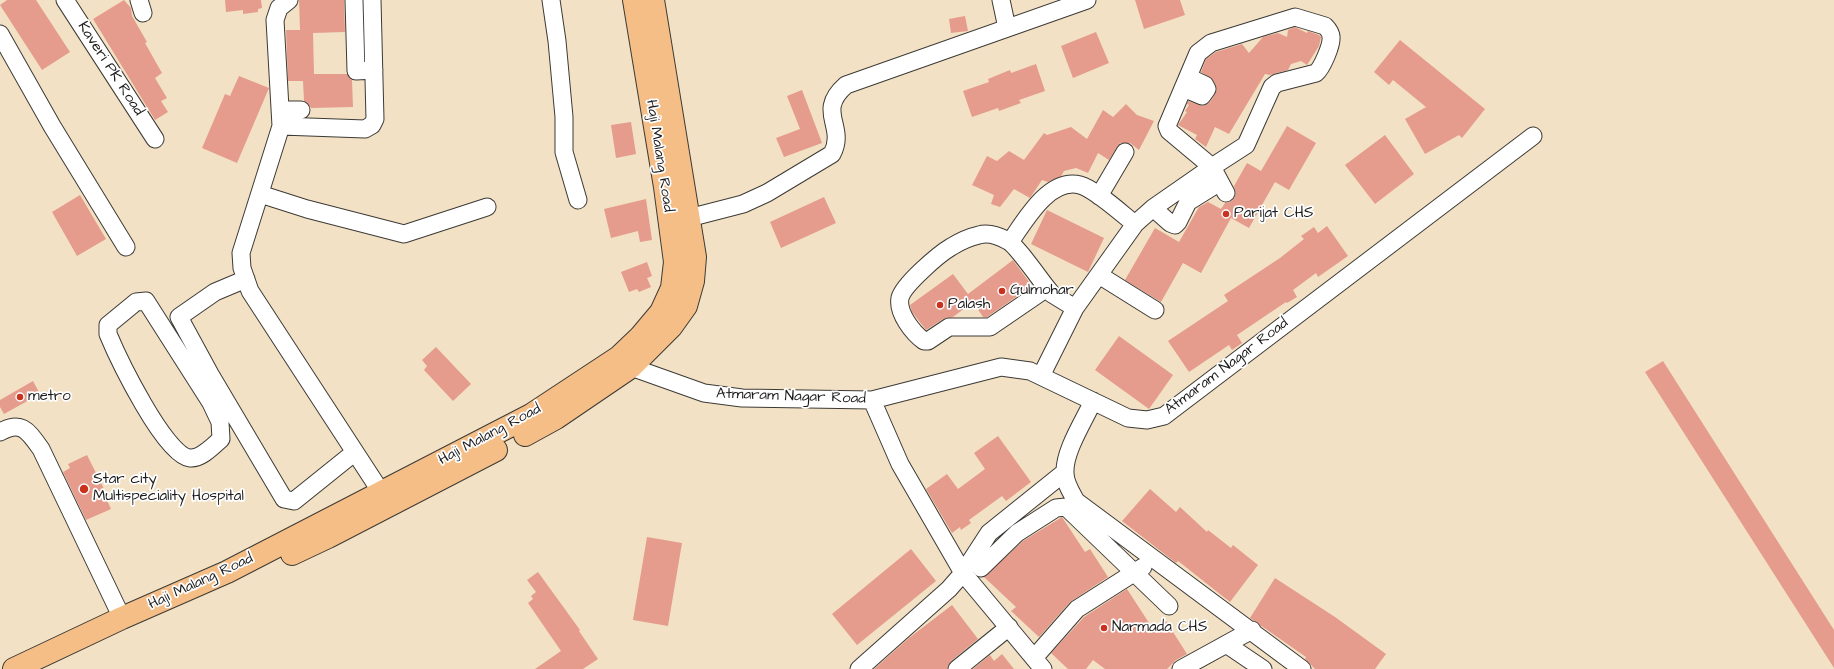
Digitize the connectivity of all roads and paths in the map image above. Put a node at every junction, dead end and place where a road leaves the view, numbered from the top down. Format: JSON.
{"nodes":[{"id":1,"x":65,"y":0,"type":"edge"},
{"id":2,"x":289,"y":0,"type":"edge"},
{"id":3,"x":354,"y":0,"type":"edge"},
{"id":4,"x":372,"y":0,"type":"edge"},
{"id":5,"x":551,"y":0,"type":"edge"},
{"id":6,"x":634,"y":0,"type":"edge"},
{"id":7,"x":653,"y":0,"type":"edge"},
{"id":8,"x":1001,"y":0,"type":"edge"},
{"id":9,"x":1087,"y":0,"type":"edge"},
{"id":10,"x":1007,"y":28,"type":"junction"},
{"id":11,"x":372,"y":30,"type":"junction"},
{"id":12,"x":355,"y":32,"type":"junction"},
{"id":13,"x":0,"y":34,"type":"edge"},
{"id":14,"x":374,"y":70,"type":"junction"},
{"id":15,"x":301,"y":110,"type":"dead end"},
{"id":16,"x":280,"y":118,"type":"junction"},
{"id":17,"x":1533,"y":136,"type":"dead end"},
{"id":18,"x":155,"y":139,"type":"dead end"},
{"id":19,"x":1125,"y":152,"type":"dead end"},
{"id":20,"x":1212,"y":167,"type":"junction"},
{"id":21,"x":260,"y":194,"type":"junction"},
{"id":22,"x":1099,"y":196,"type":"junction"},
{"id":23,"x":578,"y":200,"type":"dead end"},
{"id":24,"x":487,"y":207,"type":"dead end"},
{"id":25,"x":1154,"y":208,"type":"junction"},
{"id":26,"x":679,"y":221,"type":"junction"},
{"id":27,"x":1135,"y":224,"type":"junction"},
{"id":28,"x":1010,"y":242,"type":"junction"},
{"id":29,"x":126,"y":247,"type":"dead end"},
{"id":30,"x":1099,"y":275,"type":"junction"},
{"id":31,"x":246,"y":279,"type":"junction"},
{"id":32,"x":1047,"y":288,"type":"junction"},
{"id":33,"x":1075,"y":308,"type":"junction"},
{"id":34,"x":1155,"y":310,"type":"dead end"},
{"id":35,"x":179,"y":317,"type":"junction"},
{"id":36,"x":165,"y":329,"type":"junction"},
{"id":37,"x":625,"y":362,"type":"junction"},
{"id":38,"x":1040,"y":376,"type":"junction"},
{"id":39,"x":872,"y":400,"type":"junction"},
{"id":40,"x":1093,"y":401,"type":"junction"},
{"id":41,"x":528,"y":425,"type":"junction"},
{"id":42,"x":0,"y":432,"type":"edge"},
{"id":43,"x":354,"y":452,"type":"junction"},
{"id":44,"x":1065,"y":472,"type":"junction"},
{"id":45,"x":381,"y":492,"type":"junction"},
{"id":46,"x":1007,"y":519,"type":"junction"},
{"id":47,"x":1017,"y":533,"type":"junction"},
{"id":48,"x":1155,"y":559,"type":"junction"},
{"id":49,"x":981,"y":568,"type":"dead end"},
{"id":50,"x":963,"y":573,"type":"junction"},
{"id":51,"x":1134,"y":573,"type":"junction"},
{"id":52,"x":229,"y":577,"type":"junction"},
{"id":53,"x":1169,"y":606,"type":"dead end"},
{"id":54,"x":122,"y":618,"type":"junction"},
{"id":55,"x":1009,"y":627,"type":"junction"},
{"id":56,"x":1252,"y":630,"type":"junction"},
{"id":57,"x":1226,"y":644,"type":"junction"},
{"id":58,"x":1039,"y":664,"type":"edge"},
{"id":59,"x":14,"y":669,"type":"edge"},
{"id":60,"x":47,"y":669,"type":"edge"},
{"id":61,"x":859,"y":669,"type":"edge"},
{"id":62,"x":957,"y":669,"type":"edge"},
{"id":63,"x":1181,"y":669,"type":"edge"},
{"id":64,"x":1263,"y":669,"type":"edge"},
{"id":65,"x":1302,"y":669,"type":"edge"}],
"edges":[{"from":1,"to":18,"type":"street","name":"Kaveri PK Road"},
{"from":2,"to":16,"type":"street"},
{"from":3,"to":12,"type":"street"},
{"from":4,"to":11,"type":"street"},
{"from":5,"to":23,"type":"street"},
{"from":6,"to":26,"type":"main road","name":"Haji Malang Road"},
{"from":7,"to":26,"type":"main road","name":"Haji Malang Road"},
{"from":8,"to":10,"type":"street"},
{"from":9,"to":10,"type":"street"},
{"from":10,"to":26,"type":"street"},
{"from":11,"to":12,"type":"street"},
{"from":11,"to":14,"type":"street"},
{"from":12,"to":14,"type":"street"},
{"from":13,"to":29,"type":"street"},
{"from":14,"to":16,"type":"street"},
{"from":15,"to":16,"type":"street"},
{"from":16,"to":21,"type":"street"},
{"from":17,"to":40,"type":"street","name":"Atmaram Nagar Road"},
{"from":19,"to":22,"type":"street"},
{"from":20,"to":20,"type":"street"},
{"from":20,"to":25,"type":"street"},
{"from":20,"to":25,"type":"street"},
{"from":21,"to":24,"type":"street"},
{"from":21,"to":31,"type":"street"},
{"from":22,"to":27,"type":"street"},
{"from":22,"to":28,"type":"street"},
{"from":25,"to":27,"type":"street"},
{"from":26,"to":37,"type":"main road","name":"Haji Malang Road"},
{"from":27,"to":30,"type":"street"},
{"from":28,"to":32,"type":"street"},
{"from":28,"to":32,"type":"street"},
{"from":30,"to":33,"type":"street"},
{"from":30,"to":34,"type":"street"},
{"from":31,"to":35,"type":"street"},
{"from":31,"to":43,"type":"street"},
{"from":32,"to":33,"type":"street"},
{"from":33,"to":38,"type":"street"},
{"from":35,"to":36,"type":"street"},
{"from":35,"to":43,"type":"street"},
{"from":36,"to":36,"type":"street"},
{"from":37,"to":39,"type":"street","name":"Atmaram Nagar Road"},
{"from":37,"to":41,"type":"main road","name":"Haji Malang Road"},
{"from":38,"to":39,"type":"street","name":"Atmaram Nagar Road"},
{"from":38,"to":40,"type":"street","name":"Atmaram Nagar Road"},
{"from":39,"to":50,"type":"street"},
{"from":40,"to":44,"type":"street"},
{"from":41,"to":45,"type":"main road","name":"Haji Malang Road"},
{"from":41,"to":52,"type":"main road","name":"Haji Malang Road"},
{"from":42,"to":54,"type":"street"},
{"from":43,"to":45,"type":"street"},
{"from":44,"to":46,"type":"street"},
{"from":44,"to":48,"type":"street"},
{"from":45,"to":52,"type":"main road","name":"Haji Malang Road"},
{"from":46,"to":47,"type":"street"},
{"from":46,"to":50,"type":"street"},
{"from":47,"to":49,"type":"street"},
{"from":47,"to":51,"type":"street"},
{"from":48,"to":51,"type":"street"},
{"from":48,"to":56,"type":"street"},
{"from":50,"to":55,"type":"street"},
{"from":50,"to":61,"type":"street"},
{"from":51,"to":53,"type":"street"},
{"from":51,"to":58,"type":"street"},
{"from":52,"to":54,"type":"main road","name":"Haji Malang Road"},
{"from":52,"to":60,"type":"main road","name":"Haji Malang Road"},
{"from":54,"to":59,"type":"main road","name":"Haji Malang Road"},
{"from":55,"to":58,"type":"street"},
{"from":55,"to":62,"type":"street"},
{"from":56,"to":57,"type":"street"},
{"from":56,"to":65,"type":"street"},
{"from":57,"to":63,"type":"street"},
{"from":57,"to":64,"type":"street"}]}
